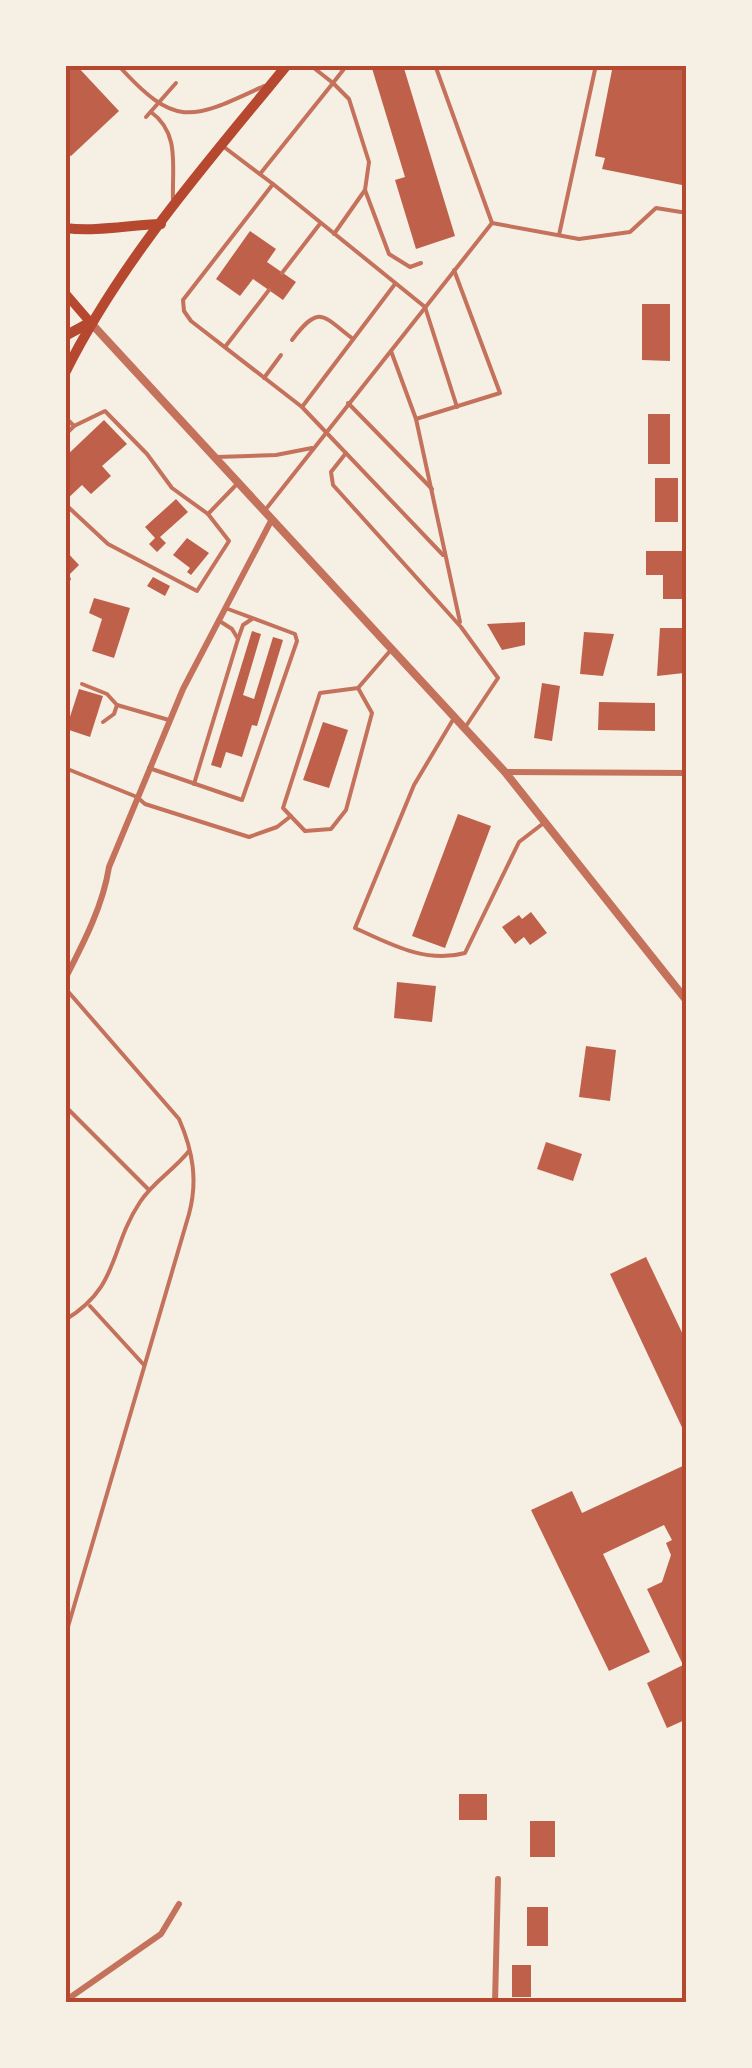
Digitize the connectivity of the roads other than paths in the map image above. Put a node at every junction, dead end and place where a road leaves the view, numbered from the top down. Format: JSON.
{"nodes":[{"id":1,"x":118,"y":65,"type":"edge"},
{"id":2,"x":287,"y":65,"type":"edge"},
{"id":3,"x":310,"y":65,"type":"edge"},
{"id":4,"x":347,"y":65,"type":"edge"},
{"id":5,"x":435,"y":65,"type":"edge"},
{"id":6,"x":596,"y":65,"type":"edge"},
{"id":7,"x":274,"y":82,"type":"junction"},
{"id":8,"x":332,"y":83,"type":"junction"},
{"id":9,"x":176,"y":84,"type":"dead end"},
{"id":10,"x":158,"y":105,"type":"junction"},
{"id":11,"x":222,"y":146,"type":"junction"},
{"id":12,"x":260,"y":174,"type":"junction"},
{"id":13,"x":273,"y":184,"type":"junction"},
{"id":14,"x":365,"y":190,"type":"junction"},
{"id":15,"x":174,"y":208,"type":"junction"},
{"id":16,"x":687,"y":214,"type":"edge"},
{"id":17,"x":492,"y":222,"type":"junction"},
{"id":18,"x":320,"y":223,"type":"junction"},
{"id":19,"x":161,"y":224,"type":"junction"},
{"id":20,"x":65,"y":228,"type":"edge"},
{"id":21,"x":334,"y":234,"type":"junction"},
{"id":22,"x":559,"y":236,"type":"junction"},
{"id":23,"x":421,"y":263,"type":"dead end"},
{"id":24,"x":454,"y":270,"type":"junction"},
{"id":25,"x":282,"y":273,"type":"dead end"},
{"id":26,"x":394,"y":284,"type":"junction"},
{"id":27,"x":269,"y":290,"type":"dead end"},
{"id":28,"x":65,"y":293,"type":"edge"},
{"id":29,"x":425,"y":307,"type":"junction"},
{"id":30,"x":90,"y":322,"type":"junction"},
{"id":31,"x":65,"y":336,"type":"edge"},
{"id":32,"x":353,"y":339,"type":"junction"},
{"id":33,"x":292,"y":340,"type":"dead end"},
{"id":34,"x":225,"y":348,"type":"junction"},
{"id":35,"x":391,"y":350,"type":"junction"},
{"id":36,"x":281,"y":355,"type":"dead end"},
{"id":37,"x":65,"y":373,"type":"edge"},
{"id":38,"x":264,"y":378,"type":"junction"},
{"id":39,"x":348,"y":403,"type":"junction"},
{"id":40,"x":302,"y":407,"type":"junction"},
{"id":41,"x":457,"y":407,"type":"junction"},
{"id":42,"x":65,"y":417,"type":"edge"},
{"id":43,"x":416,"y":419,"type":"junction"},
{"id":44,"x":74,"y":426,"type":"junction"},
{"id":45,"x":326,"y":431,"type":"junction"},
{"id":46,"x":65,"y":435,"type":"edge"},
{"id":47,"x":312,"y":448,"type":"junction"},
{"id":48,"x":346,"y":453,"type":"junction"},
{"id":49,"x":214,"y":458,"type":"junction"},
{"id":50,"x":238,"y":484,"type":"junction"},
{"id":51,"x":432,"y":489,"type":"junction"},
{"id":52,"x":65,"y":504,"type":"edge"},
{"id":53,"x":264,"y":512,"type":"junction"},
{"id":54,"x":208,"y":514,"type":"junction"},
{"id":55,"x":271,"y":520,"type":"junction"},
{"id":56,"x":446,"y":558,"type":"junction"},
{"id":57,"x":224,"y":607,"type":"junction"},
{"id":58,"x":252,"y":619,"type":"junction"},
{"id":59,"x":218,"y":620,"type":"junction"},
{"id":60,"x":461,"y":626,"type":"junction"},
{"id":61,"x":238,"y":638,"type":"junction"},
{"id":62,"x":390,"y":651,"type":"junction"},
{"id":63,"x":82,"y":684,"type":"dead end"},
{"id":64,"x":358,"y":688,"type":"junction"},
{"id":65,"x":116,"y":704,"type":"junction"},
{"id":66,"x":454,"y":718,"type":"junction"},
{"id":67,"x":169,"y":720,"type":"junction"},
{"id":68,"x":103,"y":722,"type":"dead end"},
{"id":69,"x":464,"y":728,"type":"junction"},
{"id":70,"x":65,"y":768,"type":"edge"},
{"id":71,"x":149,"y":768,"type":"junction"},
{"id":72,"x":505,"y":772,"type":"junction"},
{"id":73,"x":687,"y":773,"type":"edge"},
{"id":74,"x":194,"y":784,"type":"junction"},
{"id":75,"x":137,"y":797,"type":"junction"},
{"id":76,"x":291,"y":816,"type":"junction"},
{"id":77,"x":544,"y":822,"type":"junction"},
{"id":78,"x":65,"y":978,"type":"edge"},
{"id":79,"x":65,"y":988,"type":"edge"},
{"id":80,"x":687,"y":1002,"type":"edge"},
{"id":81,"x":65,"y":1106,"type":"edge"},
{"id":82,"x":190,"y":1149,"type":"junction"},
{"id":83,"x":148,"y":1189,"type":"junction"},
{"id":84,"x":89,"y":1305,"type":"junction"},
{"id":85,"x":65,"y":1320,"type":"edge"},
{"id":86,"x":144,"y":1364,"type":"junction"},
{"id":87,"x":65,"y":1637,"type":"edge"},
{"id":88,"x":498,"y":1880,"type":"dead end"},
{"id":89,"x":179,"y":1904,"type":"dead end"},
{"id":90,"x":65,"y":2002,"type":"edge"},
{"id":91,"x":496,"y":2003,"type":"edge"}],
"edges":[{"from":1,"to":10,"type":"lane"},
{"from":2,"to":7,"type":"main road"},
{"from":3,"to":8,"type":"lane"},
{"from":4,"to":8,"type":"lane"},
{"from":5,"to":17,"type":"lane"},
{"from":6,"to":22,"type":"lane"},
{"from":7,"to":10,"type":"lane"},
{"from":7,"to":11,"type":"main road"},
{"from":8,"to":12,"type":"lane"},
{"from":8,"to":14,"type":"lane"},
{"from":9,"to":10,"type":"lane"},
{"from":10,"to":15,"type":"lane"},
{"from":11,"to":12,"type":"lane"},
{"from":11,"to":15,"type":"main road"},
{"from":12,"to":13,"type":"lane"},
{"from":13,"to":18,"type":"lane"},
{"from":13,"to":34,"type":"lane"},
{"from":14,"to":21,"type":"lane"},
{"from":14,"to":23,"type":"lane"},
{"from":15,"to":19,"type":"main road"},
{"from":16,"to":22,"type":"lane"},
{"from":17,"to":22,"type":"lane"},
{"from":17,"to":24,"type":"lane"},
{"from":18,"to":21,"type":"lane"},
{"from":18,"to":25,"type":"lane"},
{"from":19,"to":20,"type":"main road"},
{"from":19,"to":30,"type":"main road"},
{"from":21,"to":26,"type":"lane"},
{"from":24,"to":29,"type":"lane"},
{"from":24,"to":41,"type":"lane"},
{"from":26,"to":29,"type":"lane"},
{"from":26,"to":32,"type":"lane"},
{"from":27,"to":34,"type":"lane"},
{"from":28,"to":30,"type":"main road"},
{"from":29,"to":35,"type":"lane"},
{"from":29,"to":41,"type":"lane"},
{"from":30,"to":31,"type":"main road"},
{"from":30,"to":37,"type":"main road"},
{"from":30,"to":49,"type":"street"},
{"from":32,"to":33,"type":"lane"},
{"from":32,"to":40,"type":"lane"},
{"from":34,"to":38,"type":"lane"},
{"from":35,"to":39,"type":"lane"},
{"from":35,"to":43,"type":"lane"},
{"from":36,"to":38,"type":"lane"},
{"from":38,"to":40,"type":"lane"},
{"from":39,"to":45,"type":"lane"},
{"from":39,"to":51,"type":"lane"},
{"from":40,"to":45,"type":"lane"},
{"from":41,"to":43,"type":"lane"},
{"from":42,"to":44,"type":"lane"},
{"from":43,"to":51,"type":"lane"},
{"from":44,"to":46,"type":"lane"},
{"from":44,"to":54,"type":"lane"},
{"from":45,"to":47,"type":"lane"},
{"from":45,"to":48,"type":"lane"},
{"from":47,"to":49,"type":"lane"},
{"from":47,"to":53,"type":"lane"},
{"from":48,"to":56,"type":"lane"},
{"from":48,"to":60,"type":"lane"},
{"from":49,"to":50,"type":"street"},
{"from":50,"to":53,"type":"street"},
{"from":50,"to":54,"type":"lane"},
{"from":51,"to":56,"type":"lane"},
{"from":52,"to":54,"type":"lane"},
{"from":53,"to":55,"type":"street"},
{"from":55,"to":57,"type":"street"},
{"from":55,"to":62,"type":"street"},
{"from":56,"to":60,"type":"lane"},
{"from":57,"to":58,"type":"lane"},
{"from":57,"to":59,"type":"street"},
{"from":58,"to":61,"type":"lane"},
{"from":58,"to":74,"type":"lane"},
{"from":59,"to":61,"type":"lane"},
{"from":59,"to":67,"type":"street"},
{"from":60,"to":69,"type":"lane"},
{"from":61,"to":74,"type":"lane"},
{"from":62,"to":64,"type":"lane"},
{"from":62,"to":66,"type":"street"},
{"from":63,"to":65,"type":"lane"},
{"from":64,"to":76,"type":"lane"},
{"from":64,"to":76,"type":"lane"},
{"from":65,"to":67,"type":"lane"},
{"from":65,"to":68,"type":"lane"},
{"from":66,"to":69,"type":"street"},
{"from":66,"to":77,"type":"lane"},
{"from":67,"to":71,"type":"street"},
{"from":69,"to":72,"type":"street"},
{"from":70,"to":75,"type":"lane"},
{"from":71,"to":74,"type":"lane"},
{"from":71,"to":75,"type":"street"},
{"from":72,"to":73,"type":"street"},
{"from":72,"to":77,"type":"street"},
{"from":75,"to":76,"type":"lane"},
{"from":75,"to":78,"type":"street"},
{"from":77,"to":80,"type":"street"},
{"from":79,"to":82,"type":"lane"},
{"from":81,"to":83,"type":"lane"},
{"from":82,"to":83,"type":"lane"},
{"from":82,"to":86,"type":"lane"},
{"from":83,"to":84,"type":"lane"},
{"from":84,"to":85,"type":"lane"},
{"from":84,"to":86,"type":"lane"},
{"from":86,"to":87,"type":"lane"},
{"from":88,"to":91,"type":"street"},
{"from":89,"to":90,"type":"street"}]}
